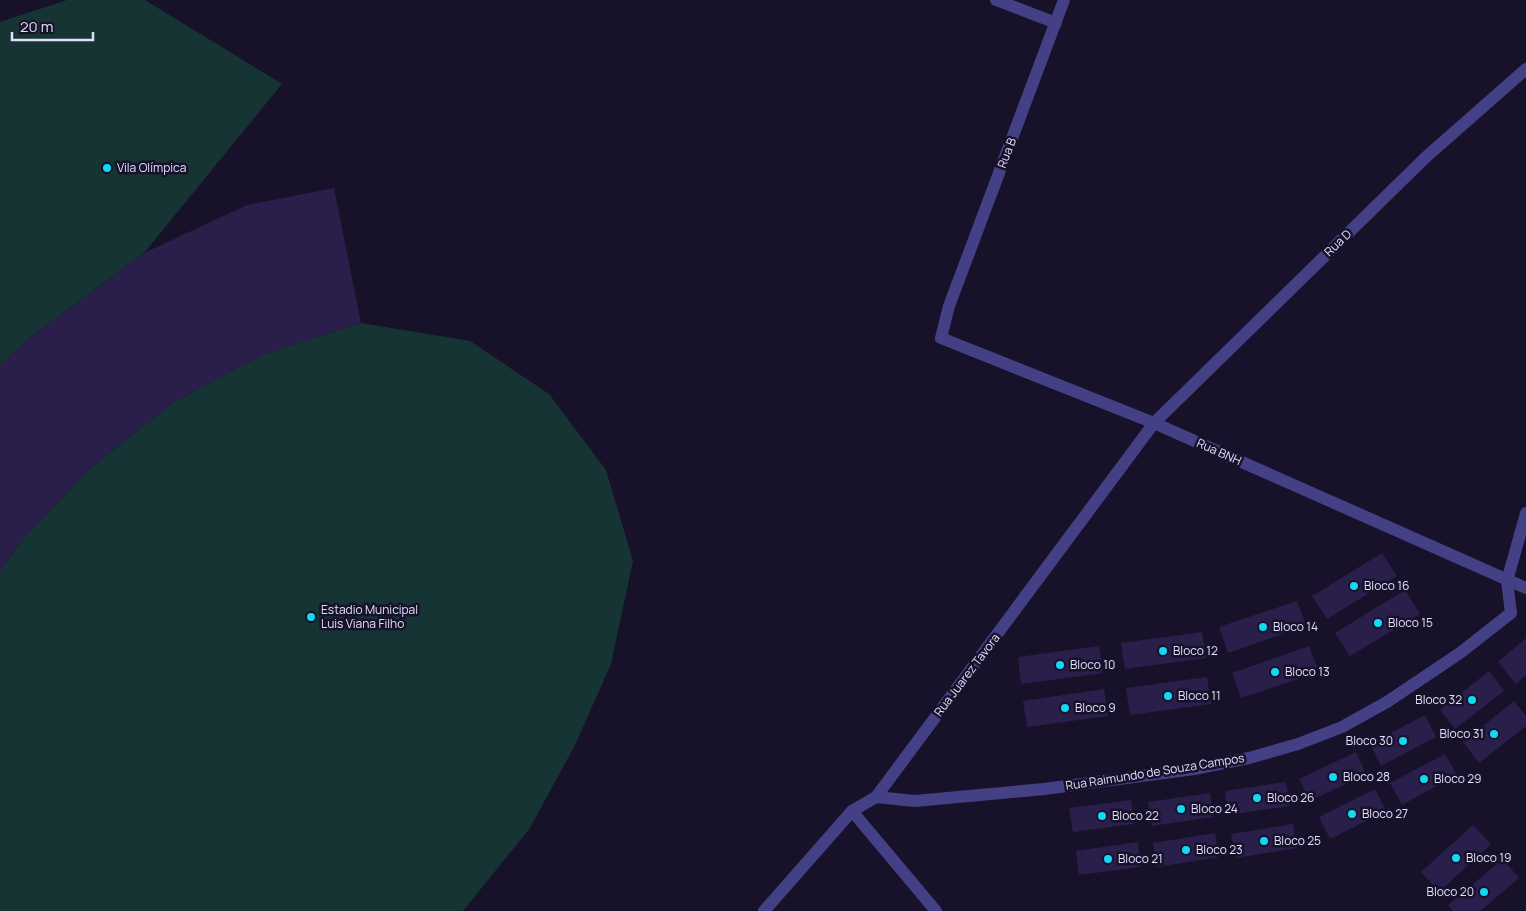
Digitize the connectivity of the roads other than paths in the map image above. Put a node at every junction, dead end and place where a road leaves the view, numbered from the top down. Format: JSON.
{"nodes":[{"id":1,"x":996,"y":0,"type":"edge"},
{"id":2,"x":1064,"y":0,"type":"edge"},
{"id":3,"x":1056,"y":23,"type":"junction"},
{"id":4,"x":1526,"y":69,"type":"edge"},
{"id":5,"x":949,"y":306,"type":"joint"},
{"id":6,"x":1154,"y":423,"type":"junction"},
{"id":7,"x":1526,"y":513,"type":"edge"},
{"id":8,"x":1507,"y":581,"type":"junction"},
{"id":9,"x":1526,"y":588,"type":"edge"},
{"id":10,"x":876,"y":797,"type":"junction"},
{"id":11,"x":852,"y":811,"type":"junction"},
{"id":12,"x":764,"y":911,"type":"edge"},
{"id":13,"x":936,"y":911,"type":"edge"}],
"edges":[{"from":1,"to":3,"type":"street"},
{"from":2,"to":3,"type":"street","name":"Rua B"},
{"from":3,"to":5,"type":"street","name":"Rua B"},
{"from":4,"to":6,"type":"street","name":"Rua D"},
{"from":5,"to":6,"type":"street","name":"Rua BNH"},
{"from":6,"to":8,"type":"street","name":"Rua BNH"},
{"from":6,"to":10,"type":"street","name":"Rua Juarez Tavora"},
{"from":7,"to":8,"type":"street"},
{"from":8,"to":9,"type":"street","name":"Rua BNH"},
{"from":8,"to":10,"type":"street","name":"Rua Raimundo de Souza Campos"},
{"from":10,"to":11,"type":"street","name":"Rua Juarez Tavora"},
{"from":11,"to":12,"type":"street","name":"Rua Juarez Tavora"},
{"from":11,"to":13,"type":"street"}]}
